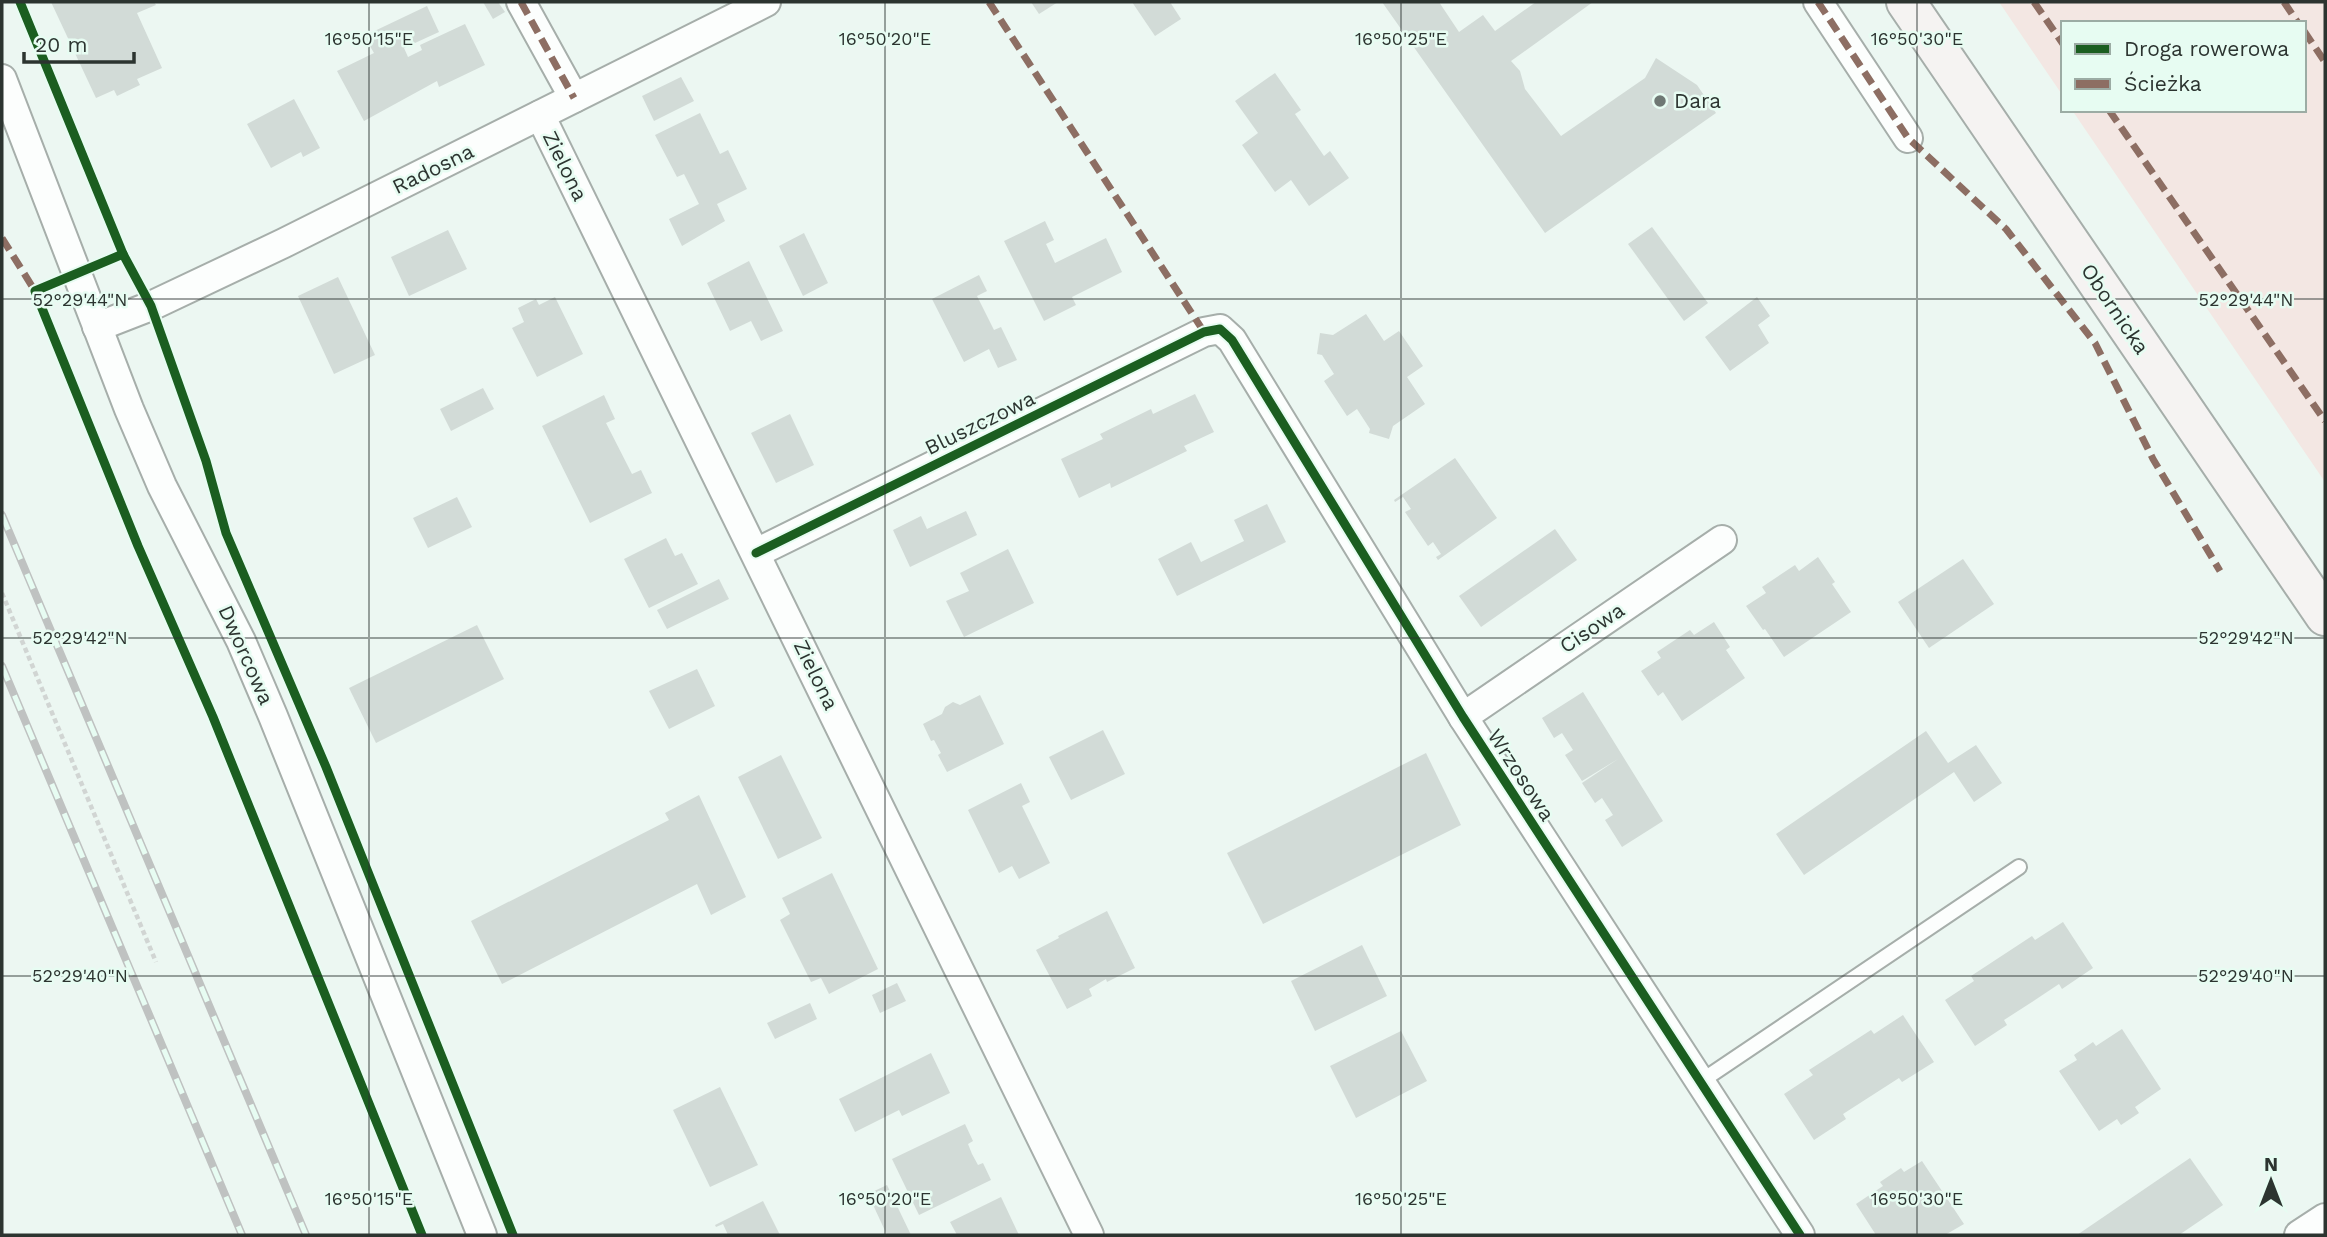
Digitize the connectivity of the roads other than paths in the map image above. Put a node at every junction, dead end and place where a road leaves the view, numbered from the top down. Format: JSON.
{"nodes":[{"id":1,"x":521,"y":2,"type":"edge"},
{"id":2,"x":766,"y":2,"type":"edge"},
{"id":3,"x":1818,"y":2,"type":"edge"},
{"id":4,"x":1906,"y":2,"type":"edge"},
{"id":5,"x":2,"y":79,"type":"edge"},
{"id":6,"x":574,"y":98,"type":"junction"},
{"id":7,"x":540,"y":115,"type":"junction"},
{"id":8,"x":1908,"y":138,"type":"dead end"},
{"id":9,"x":97,"y":327,"type":"junction"},
{"id":10,"x":1220,"y":329,"type":"joint"},
{"id":11,"x":1722,"y":540,"type":"dead end"},
{"id":12,"x":756,"y":553,"type":"junction"},
{"id":13,"x":2325,"y":616,"type":"edge"},
{"id":14,"x":1463,"y":717,"type":"junction"},
{"id":15,"x":2019,"y":867,"type":"dead end"},
{"id":16,"x":1700,"y":1082,"type":"junction"},
{"id":17,"x":2325,"y":1218,"type":"edge"},
{"id":18,"x":482,"y":1235,"type":"edge"},
{"id":19,"x":1089,"y":1235,"type":"edge"},
{"id":20,"x":1800,"y":1235,"type":"edge"},
{"id":21,"x":2299,"y":1235,"type":"edge"}],
"edges":[{"from":1,"to":6,"type":"street"},
{"from":2,"to":6,"type":"street","name":"Radosna"},
{"from":3,"to":8,"type":"street"},
{"from":4,"to":13,"type":"main road","name":"Obornicka"},
{"from":5,"to":9,"type":"street","name":"Dworcowa"},
{"from":6,"to":7,"type":"street","name":"Radosna"},
{"from":7,"to":9,"type":"street","name":"Radosna"},
{"from":7,"to":12,"type":"street","name":"Zielona"},
{"from":9,"to":18,"type":"street","name":"Dworcowa"},
{"from":10,"to":12,"type":"street","name":"Bluszczowa"},
{"from":10,"to":14,"type":"street","name":"Wrzosowa"},
{"from":11,"to":14,"type":"street","name":"Cisowa"},
{"from":12,"to":19,"type":"street","name":"Zielona"},
{"from":14,"to":16,"type":"street","name":"Wrzosowa"},
{"from":15,"to":16,"type":"lane"},
{"from":16,"to":20,"type":"street","name":"Wrzosowa"},
{"from":17,"to":21,"type":"street"}]}
